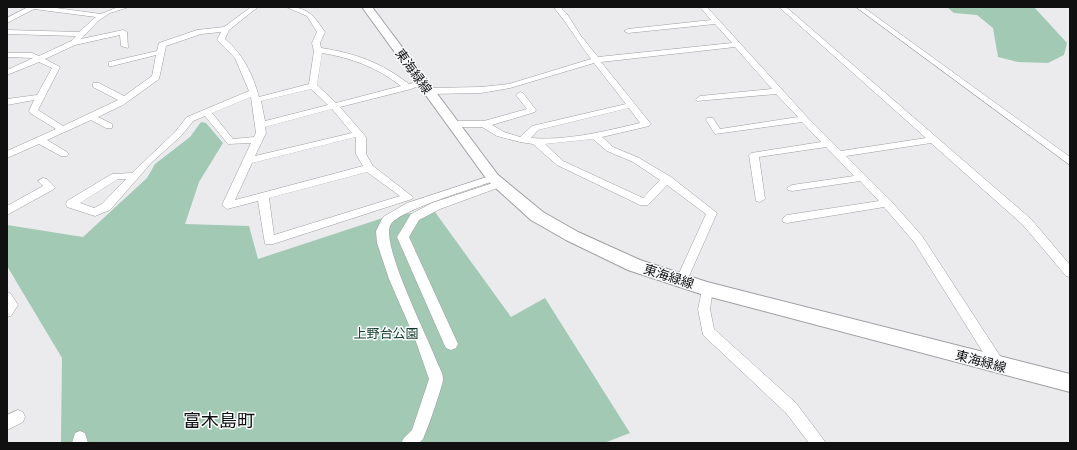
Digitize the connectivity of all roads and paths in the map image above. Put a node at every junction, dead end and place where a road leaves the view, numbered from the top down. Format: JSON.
{"nodes":[{"id":1,"x":33,"y":7,"type":"edge"},
{"id":2,"x":126,"y":7,"type":"edge"},
{"id":3,"x":255,"y":7,"type":"edge"},
{"id":4,"x":290,"y":7,"type":"edge"},
{"id":5,"x":367,"y":7,"type":"edge"},
{"id":6,"x":561,"y":7,"type":"edge"},
{"id":7,"x":703,"y":7,"type":"edge"},
{"id":8,"x":782,"y":7,"type":"edge"},
{"id":9,"x":859,"y":7,"type":"edge"},
{"id":10,"x":102,"y":16,"type":"junction"},
{"id":11,"x":7,"y":21,"type":"edge"},
{"id":12,"x":718,"y":22,"type":"junction"},
{"id":13,"x":622,"y":23,"type":"dead end"},
{"id":14,"x":226,"y":29,"type":"junction"},
{"id":15,"x":7,"y":32,"type":"edge"},
{"id":16,"x":81,"y":34,"type":"junction"},
{"id":17,"x":75,"y":43,"type":"junction"},
{"id":18,"x":736,"y":45,"type":"junction"},
{"id":19,"x":125,"y":46,"type":"dead end"},
{"id":20,"x":318,"y":50,"type":"junction"},
{"id":21,"x":161,"y":52,"type":"junction"},
{"id":22,"x":7,"y":55,"type":"edge"},
{"id":23,"x":41,"y":60,"type":"junction"},
{"id":24,"x":595,"y":60,"type":"junction"},
{"id":25,"x":112,"y":64,"type":"dead end"},
{"id":26,"x":7,"y":73,"type":"edge"},
{"id":27,"x":96,"y":85,"type":"dead end"},
{"id":28,"x":313,"y":86,"type":"junction"},
{"id":29,"x":420,"y":87,"type":"junction"},
{"id":30,"x":778,"y":90,"type":"junction"},
{"id":31,"x":520,"y":95,"type":"dead end"},
{"id":32,"x":254,"y":96,"type":"junction"},
{"id":33,"x":40,"y":97,"type":"junction"},
{"id":34,"x":700,"y":99,"type":"dead end"},
{"id":35,"x":124,"y":100,"type":"junction"},
{"id":36,"x":7,"y":102,"type":"edge"},
{"id":37,"x":630,"y":105,"type":"junction"},
{"id":38,"x":334,"y":106,"type":"junction"},
{"id":39,"x":206,"y":112,"type":"junction"},
{"id":40,"x":90,"y":116,"type":"junction"},
{"id":41,"x":804,"y":119,"type":"junction"},
{"id":42,"x":710,"y":120,"type":"dead end"},
{"id":43,"x":452,"y":124,"type":"junction"},
{"id":44,"x":484,"y":124,"type":"junction"},
{"id":45,"x":261,"y":125,"type":"junction"},
{"id":46,"x":109,"y":126,"type":"dead end"},
{"id":47,"x":62,"y":129,"type":"junction"},
{"id":48,"x":359,"y":134,"type":"junction"},
{"id":49,"x":596,"y":136,"type":"junction"},
{"id":50,"x":524,"y":139,"type":"junction"},
{"id":51,"x":40,"y":140,"type":"junction"},
{"id":52,"x":258,"y":140,"type":"junction"},
{"id":53,"x":932,"y":140,"type":"junction"},
{"id":54,"x":537,"y":142,"type":"junction"},
{"id":55,"x":827,"y":144,"type":"junction"},
{"id":56,"x":64,"y":154,"type":"dead end"},
{"id":57,"x":837,"y":154,"type":"junction"},
{"id":58,"x":7,"y":155,"type":"edge"},
{"id":59,"x":248,"y":161,"type":"junction"},
{"id":60,"x":1070,"y":162,"type":"edge"},
{"id":61,"x":369,"y":168,"type":"junction"},
{"id":62,"x":135,"y":176,"type":"junction"},
{"id":63,"x":861,"y":178,"type":"junction"},
{"id":64,"x":667,"y":179,"type":"junction"},
{"id":65,"x":43,"y":181,"type":"dead end"},
{"id":66,"x":496,"y":181,"type":"junction"},
{"id":67,"x":792,"y":188,"type":"dead end"},
{"id":68,"x":263,"y":196,"type":"junction"},
{"id":69,"x":760,"y":199,"type":"dead end"},
{"id":70,"x":887,"y":203,"type":"junction"},
{"id":71,"x":7,"y":211,"type":"edge"},
{"id":72,"x":787,"y":219,"type":"dead end"},
{"id":73,"x":1070,"y":273,"type":"edge"},
{"id":74,"x":682,"y":280,"type":"junction"},
{"id":75,"x":707,"y":288,"type":"junction"},
{"id":76,"x":7,"y":297,"type":"edge"},
{"id":77,"x":7,"y":312,"type":"edge"},
{"id":78,"x":451,"y":344,"type":"dead end"},
{"id":79,"x":999,"y":366,"type":"junction"},
{"id":80,"x":1070,"y":383,"type":"edge"},
{"id":81,"x":409,"y":443,"type":"edge"},
{"id":82,"x":818,"y":443,"type":"edge"}],
"edges":[{"from":1,"to":10,"type":"street"},
{"from":1,"to":11,"type":"street"},
{"from":2,"to":10,"type":"street"},
{"from":3,"to":14,"type":"street"},
{"from":4,"to":20,"type":"street"},
{"from":5,"to":29,"type":"main road","name":"東海緑線"},
{"from":6,"to":24,"type":"street"},
{"from":7,"to":12,"type":"street"},
{"from":8,"to":53,"type":"street"},
{"from":9,"to":60,"type":"street"},
{"from":10,"to":16,"type":"street"},
{"from":12,"to":13,"type":"street"},
{"from":12,"to":18,"type":"street"},
{"from":14,"to":21,"type":"street"},
{"from":14,"to":32,"type":"street"},
{"from":15,"to":16,"type":"street"},
{"from":16,"to":17,"type":"street"},
{"from":17,"to":19,"type":"street"},
{"from":17,"to":23,"type":"street"},
{"from":18,"to":24,"type":"street"},
{"from":18,"to":30,"type":"street"},
{"from":20,"to":28,"type":"street"},
{"from":20,"to":29,"type":"street"},
{"from":21,"to":25,"type":"street"},
{"from":21,"to":35,"type":"street"},
{"from":22,"to":23,"type":"street"},
{"from":23,"to":26,"type":"street"},
{"from":23,"to":33,"type":"street"},
{"from":24,"to":29,"type":"street"},
{"from":24,"to":37,"type":"street"},
{"from":27,"to":35,"type":"street"},
{"from":28,"to":32,"type":"street"},
{"from":28,"to":38,"type":"street"},
{"from":29,"to":38,"type":"street"},
{"from":29,"to":43,"type":"main road","name":"東海緑線"},
{"from":30,"to":34,"type":"street"},
{"from":30,"to":41,"type":"street"},
{"from":31,"to":44,"type":"street"},
{"from":32,"to":39,"type":"street"},
{"from":32,"to":45,"type":"street"},
{"from":33,"to":36,"type":"street"},
{"from":33,"to":47,"type":"street"},
{"from":35,"to":40,"type":"street"},
{"from":37,"to":49,"type":"street"},
{"from":37,"to":50,"type":"street"},
{"from":38,"to":45,"type":"street"},
{"from":38,"to":48,"type":"street"},
{"from":39,"to":52,"type":"street"},
{"from":39,"to":62,"type":"street"},
{"from":40,"to":46,"type":"street"},
{"from":40,"to":47,"type":"street"},
{"from":41,"to":42,"type":"street"},
{"from":41,"to":55,"type":"street"},
{"from":43,"to":44,"type":"street"},
{"from":43,"to":66,"type":"main road","name":"東海緑線"},
{"from":44,"to":50,"type":"street"},
{"from":45,"to":52,"type":"street"},
{"from":47,"to":51,"type":"street"},
{"from":48,"to":59,"type":"street"},
{"from":48,"to":61,"type":"street"},
{"from":49,"to":54,"type":"street"},
{"from":49,"to":64,"type":"street"},
{"from":50,"to":54,"type":"street"},
{"from":51,"to":56,"type":"street"},
{"from":51,"to":58,"type":"street"},
{"from":52,"to":59,"type":"street"},
{"from":53,"to":57,"type":"street"},
{"from":53,"to":73,"type":"street"},
{"from":54,"to":64,"type":"street"},
{"from":55,"to":57,"type":"street"},
{"from":55,"to":69,"type":"street"},
{"from":57,"to":63,"type":"street"},
{"from":59,"to":68,"type":"street"},
{"from":61,"to":68,"type":"street"},
{"from":61,"to":68,"type":"street"},
{"from":62,"to":62,"type":"street"},
{"from":63,"to":67,"type":"street"},
{"from":63,"to":70,"type":"street"},
{"from":64,"to":74,"type":"street"},
{"from":65,"to":71,"type":"street"},
{"from":66,"to":74,"type":"main road","name":"東海緑線"},
{"from":66,"to":78,"type":"street"},
{"from":66,"to":81,"type":"street"},
{"from":70,"to":72,"type":"street"},
{"from":70,"to":79,"type":"street"},
{"from":74,"to":75,"type":"main road","name":"東海緑線"},
{"from":75,"to":79,"type":"main road","name":"東海緑線"},
{"from":75,"to":82,"type":"street"},
{"from":76,"to":77,"type":"street"},
{"from":79,"to":80,"type":"main road","name":"東海緑線"}]}
